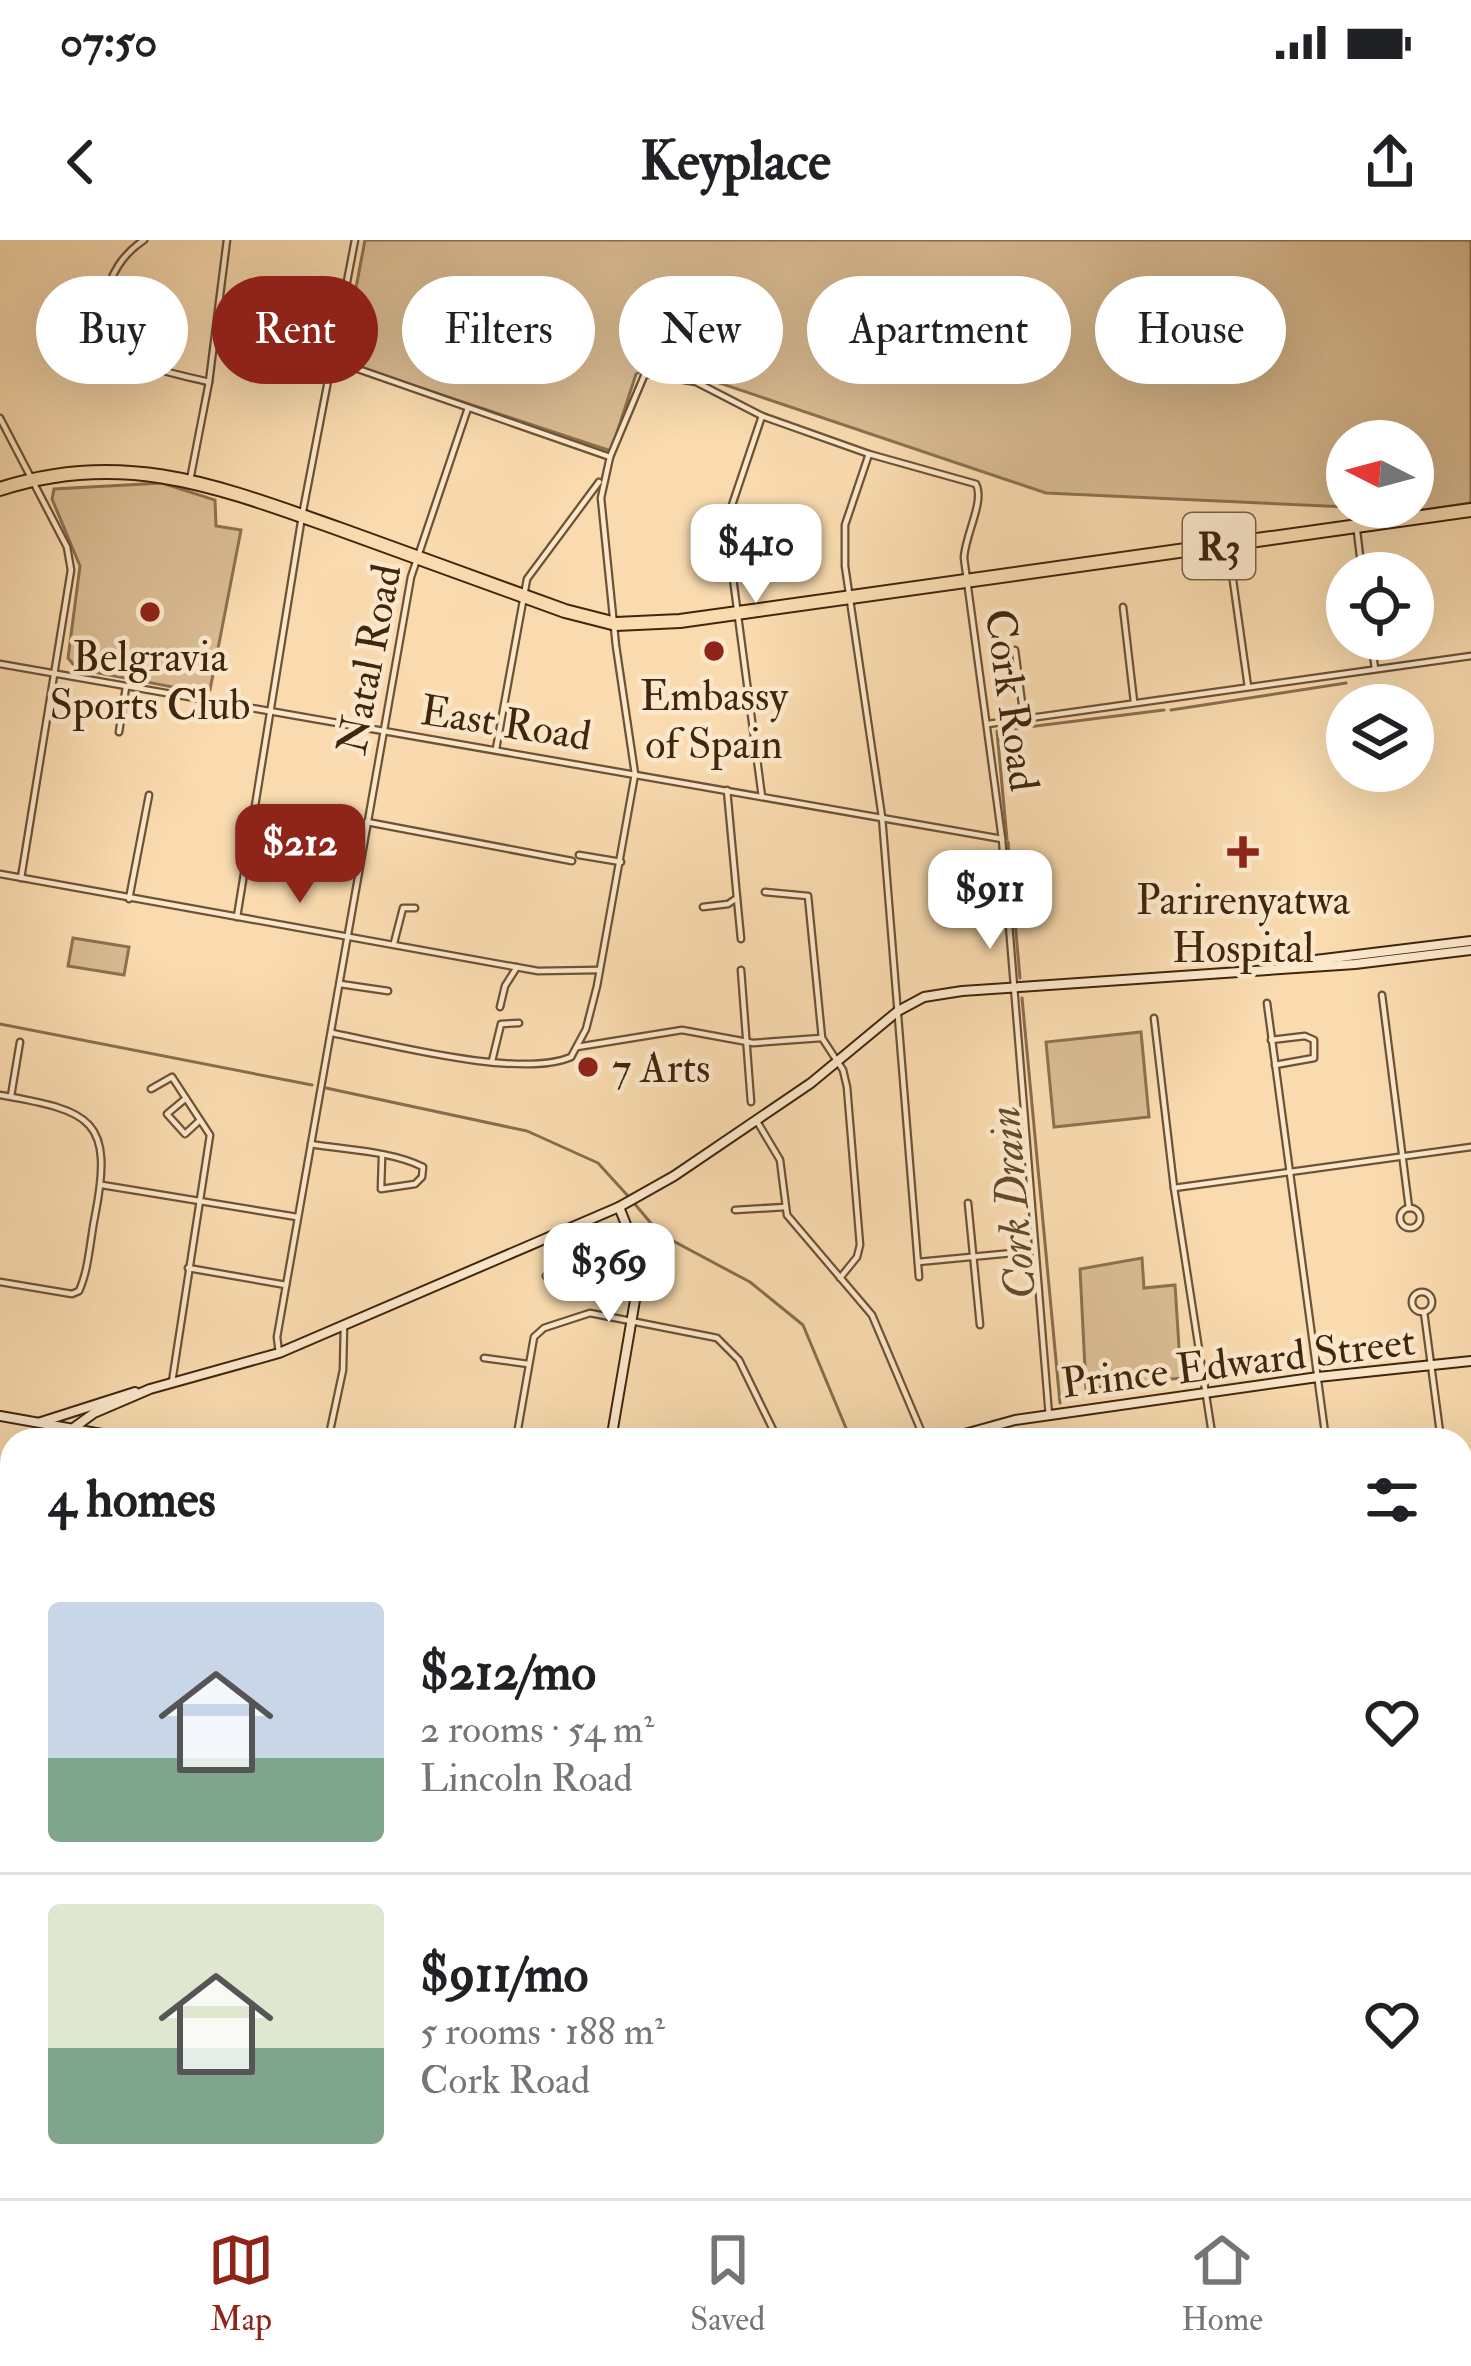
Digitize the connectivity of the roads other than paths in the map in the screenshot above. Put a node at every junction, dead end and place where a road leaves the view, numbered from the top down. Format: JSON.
{"nodes":[{"id":1,"x":144,"y":240,"type":"edge"},
{"id":2,"x":227,"y":240,"type":"edge"},
{"id":3,"x":356,"y":240,"type":"edge"},
{"id":4,"x":348,"y":276,"type":"edge"},
{"id":5,"x":378,"y":376,"type":"edge"},
{"id":6,"x":209,"y":382,"type":"junction"},
{"id":7,"x":326,"y":384,"type":"edge"},
{"id":8,"x":468,"y":408,"type":"junction"},
{"id":9,"x":762,"y":416,"type":"junction"},
{"id":10,"x":0,"y":418,"type":"edge"},
{"id":11,"x":868,"y":454,"type":"junction"},
{"id":12,"x":610,"y":457,"type":"junction"},
{"id":13,"x":32,"y":479,"type":"junction"},
{"id":14,"x":190,"y":480,"type":"junction"},
{"id":15,"x":602,"y":480,"type":"junction"},
{"id":16,"x":0,"y":489,"type":"edge"},
{"id":17,"x":1471,"y":509,"type":"edge"},
{"id":18,"x":1434,"y":514,"type":"edge"},
{"id":19,"x":302,"y":516,"type":"junction"},
{"id":20,"x":1343,"y":528,"type":"edge"},
{"id":21,"x":1228,"y":545,"type":"junction"},
{"id":22,"x":416,"y":556,"type":"junction"},
{"id":23,"x":966,"y":582,"type":"junction"},
{"id":24,"x":523,"y":596,"type":"junction"},
{"id":25,"x":848,"y":598,"type":"junction"},
{"id":26,"x":1123,"y":607,"type":"dead end"},
{"id":27,"x":736,"y":613,"type":"junction"},
{"id":28,"x":616,"y":624,"type":"junction"},
{"id":29,"x":1015,"y":650,"type":"dead end"},
{"id":30,"x":1471,"y":656,"type":"edge"},
{"id":31,"x":1374,"y":660,"type":"edge"},
{"id":32,"x":0,"y":664,"type":"edge"},
{"id":33,"x":1375,"y":669,"type":"junction"},
{"id":34,"x":56,"y":676,"type":"junction"},
{"id":35,"x":126,"y":687,"type":"junction"},
{"id":36,"x":1248,"y":687,"type":"junction"},
{"id":37,"x":1134,"y":702,"type":"junction"},
{"id":38,"x":271,"y":713,"type":"junction"},
{"id":39,"x":1024,"y":719,"type":"junction"},
{"id":40,"x":988,"y":724,"type":"junction"},
{"id":41,"x":119,"y":732,"type":"dead end"},
{"id":42,"x":386,"y":732,"type":"junction"},
{"id":43,"x":496,"y":749,"type":"junction"},
{"id":44,"x":635,"y":774,"type":"junction"},
{"id":45,"x":727,"y":790,"type":"junction"},
{"id":46,"x":148,"y":795,"type":"dead end"},
{"id":47,"x":763,"y":797,"type":"junction"},
{"id":48,"x":883,"y":817,"type":"junction"},
{"id":49,"x":367,"y":822,"type":"junction"},
{"id":50,"x":1002,"y":839,"type":"junction"},
{"id":51,"x":579,"y":855,"type":"dead end"},
{"id":52,"x":572,"y":861,"type":"dead end"},
{"id":53,"x":621,"y":862,"type":"junction"},
{"id":54,"x":0,"y":874,"type":"edge"},
{"id":55,"x":22,"y":878,"type":"junction"},
{"id":56,"x":765,"y":892,"type":"dead end"},
{"id":57,"x":129,"y":898,"type":"junction"},
{"id":58,"x":737,"y":898,"type":"junction"},
{"id":59,"x":703,"y":907,"type":"dead end"},
{"id":60,"x":415,"y":908,"type":"dead end"},
{"id":61,"x":237,"y":916,"type":"junction"},
{"id":62,"x":346,"y":934,"type":"junction"},
{"id":63,"x":741,"y":939,"type":"dead end"},
{"id":64,"x":394,"y":944,"type":"junction"},
{"id":65,"x":1471,"y":946,"type":"edge"},
{"id":66,"x":517,"y":967,"type":"junction"},
{"id":67,"x":599,"y":970,"type":"junction"},
{"id":68,"x":741,"y":970,"type":"dead end"},
{"id":69,"x":339,"y":984,"type":"junction"},
{"id":70,"x":1013,"y":987,"type":"junction"},
{"id":71,"x":388,"y":991,"type":"dead end"},
{"id":72,"x":1382,"y":995,"type":"dead end"},
{"id":73,"x":1267,"y":1003,"type":"dead end"},
{"id":74,"x":500,"y":1007,"type":"dead end"},
{"id":75,"x":898,"y":1011,"type":"junction"},
{"id":76,"x":1154,"y":1018,"type":"dead end"},
{"id":77,"x":519,"y":1023,"type":"dead end"},
{"id":78,"x":332,"y":1033,"type":"junction"},
{"id":79,"x":822,"y":1038,"type":"junction"},
{"id":80,"x":1271,"y":1040,"type":"junction"},
{"id":81,"x":20,"y":1042,"type":"dead end"},
{"id":82,"x":746,"y":1042,"type":"junction"},
{"id":83,"x":578,"y":1046,"type":"junction"},
{"id":84,"x":492,"y":1061,"type":"junction"},
{"id":85,"x":838,"y":1062,"type":"junction"},
{"id":86,"x":1274,"y":1066,"type":"junction"},
{"id":87,"x":167,"y":1070,"type":"dead end"},
{"id":88,"x":172,"y":1077,"type":"junction"},
{"id":89,"x":151,"y":1089,"type":"dead end"},
{"id":90,"x":0,"y":1095,"type":"edge"},
{"id":91,"x":11,"y":1096,"type":"junction"},
{"id":92,"x":185,"y":1100,"type":"junction"},
{"id":93,"x":751,"y":1102,"type":"dead end"},
{"id":94,"x":757,"y":1120,"type":"junction"},
{"id":95,"x":198,"y":1122,"type":"junction"},
{"id":96,"x":311,"y":1144,"type":"junction"},
{"id":97,"x":1471,"y":1147,"type":"edge"},
{"id":98,"x":1401,"y":1156,"type":"junction"},
{"id":99,"x":382,"y":1157,"type":"junction"},
{"id":100,"x":1288,"y":1172,"type":"junction"},
{"id":101,"x":102,"y":1185,"type":"junction"},
{"id":102,"x":1174,"y":1188,"type":"junction"},
{"id":103,"x":200,"y":1202,"type":"junction"},
{"id":104,"x":968,"y":1203,"type":"dead end"},
{"id":105,"x":620,"y":1207,"type":"junction"},
{"id":106,"x":785,"y":1207,"type":"junction"},
{"id":107,"x":1409,"y":1208,"type":"dead end"},
{"id":108,"x":735,"y":1210,"type":"dead end"},
{"id":109,"x":297,"y":1217,"type":"junction"},
{"id":110,"x":584,"y":1222,"type":"junction"},
{"id":111,"x":1035,"y":1251,"type":"junction"},
{"id":112,"x":974,"y":1256,"type":"junction"},
{"id":113,"x":918,"y":1262,"type":"junction"},
{"id":114,"x":188,"y":1268,"type":"junction"},
{"id":115,"x":546,"y":1276,"type":"dead end"},
{"id":116,"x":919,"y":1277,"type":"dead end"},
{"id":117,"x":840,"y":1278,"type":"junction"},
{"id":118,"x":0,"y":1282,"type":"edge"},
{"id":119,"x":286,"y":1285,"type":"junction"},
{"id":120,"x":1424,"y":1312,"type":"dead end"},
{"id":121,"x":632,"y":1320,"type":"junction"},
{"id":122,"x":344,"y":1325,"type":"junction"},
{"id":123,"x":980,"y":1325,"type":"dead end"},
{"id":124,"x":279,"y":1353,"type":"junction"},
{"id":125,"x":484,"y":1358,"type":"dead end"},
{"id":126,"x":1471,"y":1360,"type":"edge"},
{"id":127,"x":528,"y":1364,"type":"junction"},
{"id":128,"x":1430,"y":1367,"type":"junction"},
{"id":129,"x":1318,"y":1377,"type":"junction"},
{"id":130,"x":172,"y":1382,"type":"junction"},
{"id":131,"x":150,"y":1389,"type":"junction"},
{"id":132,"x":1206,"y":1392,"type":"junction"},
{"id":133,"x":76,"y":1409,"type":"junction"},
{"id":134,"x":94,"y":1413,"type":"junction"},
{"id":135,"x":0,"y":1416,"type":"edge"},
{"id":136,"x":1048,"y":1416,"type":"junction"},
{"id":137,"x":40,"y":1423,"type":"junction"},
{"id":138,"x":67,"y":1428,"type":"edge"},
{"id":139,"x":72,"y":1428,"type":"edge"},
{"id":140,"x":73,"y":1428,"type":"edge"},
{"id":141,"x":101,"y":1428,"type":"edge"},
{"id":142,"x":331,"y":1428,"type":"edge"},
{"id":143,"x":519,"y":1428,"type":"edge"},
{"id":144,"x":612,"y":1428,"type":"edge"},
{"id":145,"x":772,"y":1428,"type":"edge"},
{"id":146,"x":920,"y":1428,"type":"edge"},
{"id":147,"x":985,"y":1428,"type":"edge"},
{"id":148,"x":1211,"y":1428,"type":"edge"},
{"id":149,"x":1324,"y":1428,"type":"edge"},
{"id":150,"x":1439,"y":1428,"type":"edge"}],
"edges":[{"from":1,"to":6,"type":"street"},
{"from":2,"to":6,"type":"street"},
{"from":3,"to":4,"type":"street"},
{"from":5,"to":8,"type":"street"},
{"from":6,"to":14,"type":"street"},
{"from":7,"to":19,"type":"street"},
{"from":8,"to":12,"type":"street"},
{"from":8,"to":22,"type":"street","name":"Natal Road"},
{"from":9,"to":11,"type":"street"},
{"from":9,"to":12,"type":"street"},
{"from":9,"to":27,"type":"street"},
{"from":10,"to":13,"type":"street"},
{"from":11,"to":23,"type":"street","name":"Cork Road"},
{"from":11,"to":25,"type":"street"},
{"from":12,"to":15,"type":"street"},
{"from":13,"to":14,"type":"highway","number":"R3"},
{"from":13,"to":16,"type":"highway","number":"R3"},
{"from":13,"to":34,"type":"street"},
{"from":14,"to":19,"type":"highway","number":"R3"},
{"from":15,"to":24,"type":"street"},
{"from":15,"to":28,"type":"street"},
{"from":17,"to":18,"type":"highway","number":"R3"},
{"from":19,"to":22,"type":"highway","number":"R3"},
{"from":19,"to":38,"type":"street"},
{"from":20,"to":21,"type":"highway","number":"R3"},
{"from":21,"to":23,"type":"highway","number":"R3"},
{"from":21,"to":36,"type":"street"},
{"from":22,"to":24,"type":"highway","number":"R3"},
{"from":22,"to":42,"type":"street","name":"Natal Road"},
{"from":23,"to":25,"type":"highway","number":"R3"},
{"from":23,"to":40,"type":"street","name":"Cork Road"},
{"from":24,"to":28,"type":"highway","number":"R3"},
{"from":24,"to":43,"type":"street"},
{"from":25,"to":27,"type":"highway","number":"R3"},
{"from":25,"to":48,"type":"street"},
{"from":26,"to":37,"type":"street"},
{"from":27,"to":28,"type":"highway","number":"R3"},
{"from":27,"to":47,"type":"street"},
{"from":28,"to":44,"type":"street"},
{"from":29,"to":39,"type":"street"},
{"from":30,"to":33,"type":"street"},
{"from":31,"to":33,"type":"street"},
{"from":32,"to":34,"type":"street","name":"East Road"},
{"from":33,"to":36,"type":"street"},
{"from":34,"to":35,"type":"street","name":"East Road"},
{"from":34,"to":55,"type":"street"},
{"from":35,"to":38,"type":"street","name":"East Road"},
{"from":35,"to":41,"type":"street"},
{"from":36,"to":37,"type":"street"},
{"from":37,"to":39,"type":"street"},
{"from":38,"to":42,"type":"street","name":"East Road"},
{"from":38,"to":61,"type":"street"},
{"from":39,"to":40,"type":"street"},
{"from":40,"to":50,"type":"street","name":"Cork Road"},
{"from":42,"to":43,"type":"street","name":"East Road"},
{"from":42,"to":49,"type":"street","name":"Natal Road"},
{"from":43,"to":44,"type":"street","name":"East Road"},
{"from":44,"to":45,"type":"street","name":"East Road"},
{"from":44,"to":53,"type":"street"},
{"from":45,"to":47,"type":"street","name":"East Road"},
{"from":45,"to":58,"type":"street"},
{"from":46,"to":57,"type":"street"},
{"from":47,"to":48,"type":"street","name":"East Road"},
{"from":48,"to":50,"type":"street","name":"East Road"},
{"from":48,"to":75,"type":"street"},
{"from":49,"to":52,"type":"street"},
{"from":49,"to":62,"type":"street","name":"Natal Road"},
{"from":50,"to":70,"type":"street","name":"Cork Road"},
{"from":51,"to":53,"type":"street"},
{"from":53,"to":67,"type":"street"},
{"from":54,"to":55,"type":"street"},
{"from":55,"to":57,"type":"street"},
{"from":56,"to":79,"type":"street"},
{"from":57,"to":61,"type":"street"},
{"from":58,"to":59,"type":"street"},
{"from":58,"to":63,"type":"street"},
{"from":60,"to":64,"type":"street"},
{"from":61,"to":62,"type":"street"},
{"from":62,"to":64,"type":"street"},
{"from":62,"to":69,"type":"street","name":"Natal Road"},
{"from":64,"to":66,"type":"street"},
{"from":65,"to":70,"type":"main road"},
{"from":66,"to":67,"type":"street"},
{"from":66,"to":74,"type":"street"},
{"from":67,"to":83,"type":"street"},
{"from":68,"to":82,"type":"street"},
{"from":69,"to":71,"type":"street"},
{"from":69,"to":78,"type":"street","name":"Natal Road"},
{"from":70,"to":75,"type":"main road"},
{"from":70,"to":111,"type":"street","name":"Cork Road"},
{"from":72,"to":98,"type":"street"},
{"from":73,"to":80,"type":"street"},
{"from":75,"to":85,"type":"main road"},
{"from":75,"to":113,"type":"street"},
{"from":76,"to":102,"type":"street"},
{"from":77,"to":84,"type":"street"},
{"from":78,"to":84,"type":"street"},
{"from":78,"to":96,"type":"street","name":"Natal Road"},
{"from":79,"to":82,"type":"street"},
{"from":79,"to":85,"type":"street"},
{"from":80,"to":86,"type":"street"},
{"from":80,"to":86,"type":"street"},
{"from":81,"to":91,"type":"street"},
{"from":82,"to":83,"type":"street"},
{"from":82,"to":93,"type":"street"},
{"from":83,"to":84,"type":"street"},
{"from":85,"to":94,"type":"main road"},
{"from":85,"to":117,"type":"street"},
{"from":86,"to":100,"type":"street"},
{"from":87,"to":88,"type":"street"},
{"from":88,"to":89,"type":"street"},
{"from":88,"to":92,"type":"street"},
{"from":90,"to":91,"type":"street"},
{"from":91,"to":101,"type":"street"},
{"from":92,"to":95,"type":"street"},
{"from":92,"to":95,"type":"street"},
{"from":94,"to":105,"type":"main road"},
{"from":94,"to":106,"type":"street"},
{"from":95,"to":103,"type":"street"},
{"from":96,"to":99,"type":"street"},
{"from":96,"to":109,"type":"street","name":"Natal Road"},
{"from":97,"to":98,"type":"street"},
{"from":98,"to":100,"type":"street"},
{"from":98,"to":107,"type":"street"},
{"from":99,"to":99,"type":"street"},
{"from":100,"to":102,"type":"street"},
{"from":100,"to":129,"type":"street"},
{"from":101,"to":103,"type":"street"},
{"from":101,"to":118,"type":"street"},
{"from":102,"to":132,"type":"street"},
{"from":103,"to":109,"type":"street"},
{"from":103,"to":114,"type":"street"},
{"from":104,"to":112,"type":"street"},
{"from":105,"to":110,"type":"main road"},
{"from":105,"to":121,"type":"main road"},
{"from":106,"to":108,"type":"street"},
{"from":106,"to":117,"type":"street"},
{"from":109,"to":119,"type":"street","name":"Natal Road"},
{"from":110,"to":115,"type":"street"},
{"from":110,"to":122,"type":"main road"},
{"from":111,"to":112,"type":"street"},
{"from":111,"to":136,"type":"street","name":"Cork Road"},
{"from":112,"to":113,"type":"street"},
{"from":112,"to":123,"type":"street"},
{"from":113,"to":116,"type":"street"},
{"from":114,"to":119,"type":"street"},
{"from":114,"to":130,"type":"street"},
{"from":117,"to":146,"type":"street"},
{"from":119,"to":124,"type":"street","name":"Natal Road"},
{"from":120,"to":128,"type":"street"},
{"from":121,"to":127,"type":"street"},
{"from":121,"to":144,"type":"main road"},
{"from":121,"to":145,"type":"street"},
{"from":122,"to":124,"type":"main road"},
{"from":122,"to":142,"type":"street"},
{"from":124,"to":130,"type":"main road"},
{"from":125,"to":127,"type":"street"},
{"from":126,"to":128,"type":"main road","name":"Prince Edward Street"},
{"from":127,"to":143,"type":"street"},
{"from":128,"to":129,"type":"main road","name":"Prince Edward Street"},
{"from":128,"to":150,"type":"street"},
{"from":129,"to":132,"type":"main road","name":"Prince Edward Street"},
{"from":129,"to":149,"type":"street"},
{"from":130,"to":131,"type":"main road"},
{"from":131,"to":133,"type":"main road"},
{"from":131,"to":134,"type":"main road"},
{"from":132,"to":136,"type":"main road","name":"Prince Edward Street"},
{"from":132,"to":148,"type":"street"},
{"from":133,"to":137,"type":"main road"},
{"from":133,"to":139,"type":"main road"},
{"from":134,"to":140,"type":"main road"},
{"from":134,"to":141,"type":"main road"},
{"from":135,"to":137,"type":"main road"},
{"from":136,"to":147,"type":"main road","name":"Prince Edward Street"},
{"from":137,"to":138,"type":"main road"}]}
